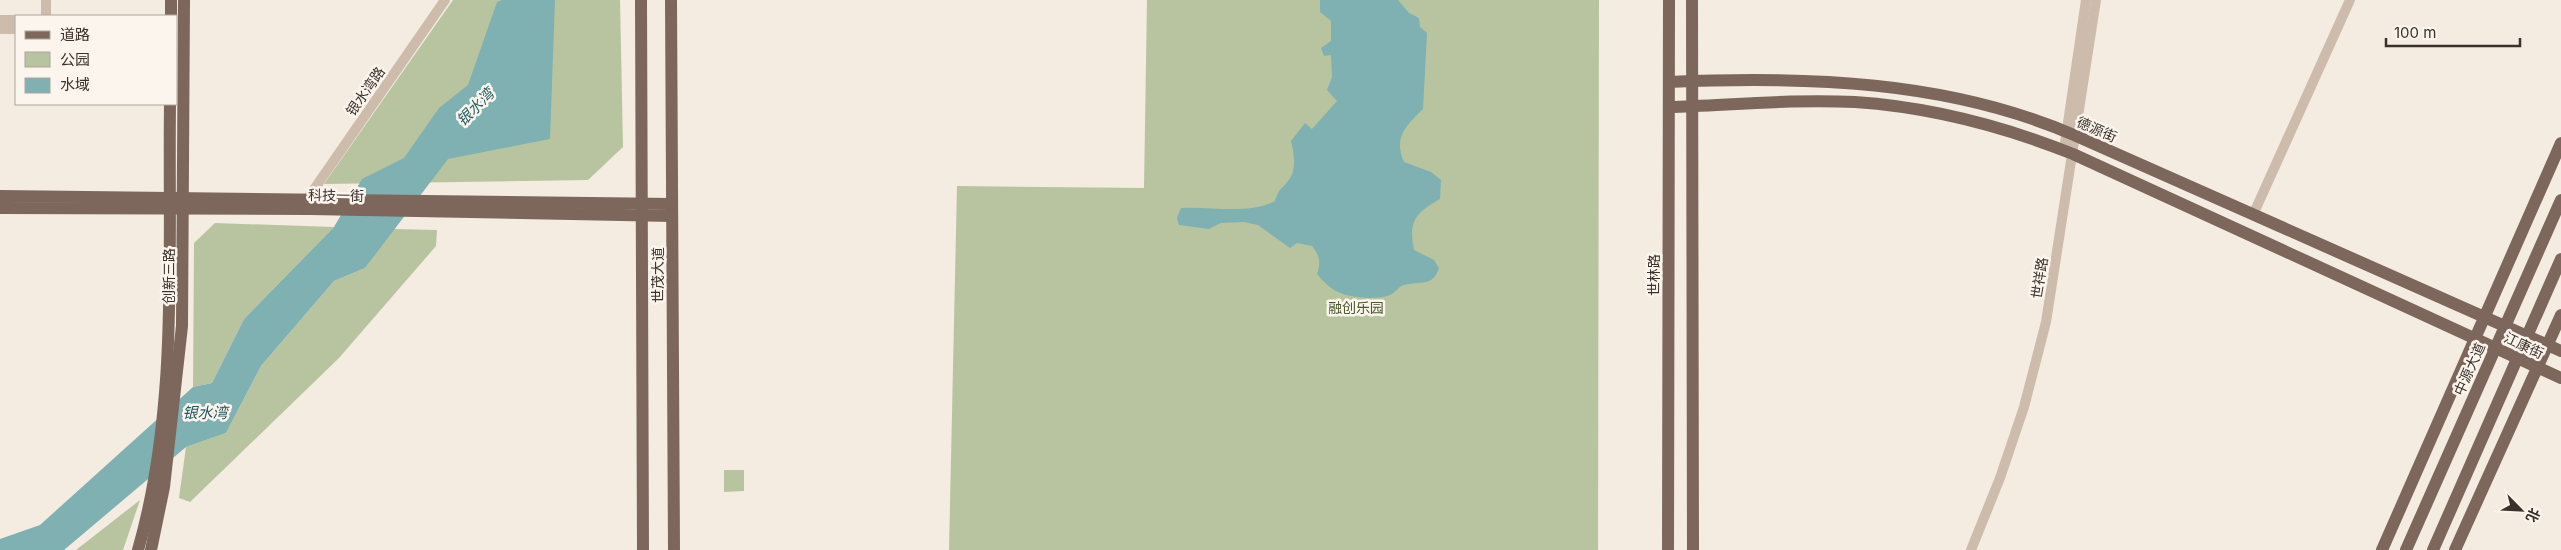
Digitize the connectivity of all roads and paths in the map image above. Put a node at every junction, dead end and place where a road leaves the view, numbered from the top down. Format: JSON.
{"nodes":[{"id":1,"x":46,"y":0,"type":"edge"},
{"id":2,"x":171,"y":0,"type":"edge"},
{"id":3,"x":184,"y":0,"type":"edge"},
{"id":4,"x":445,"y":0,"type":"edge"},
{"id":5,"x":641,"y":0,"type":"edge"},
{"id":6,"x":671,"y":0,"type":"edge"},
{"id":7,"x":1669,"y":0,"type":"edge"},
{"id":8,"x":1692,"y":0,"type":"edge"},
{"id":9,"x":2086,"y":0,"type":"edge"},
{"id":10,"x":2096,"y":0,"type":"edge"},
{"id":11,"x":2350,"y":0,"type":"edge"},
{"id":12,"x":46,"y":15,"type":"edge"},
{"id":13,"x":171,"y":15,"type":"edge"},
{"id":14,"x":0,"y":20,"type":"edge"},
{"id":15,"x":15,"y":20,"type":"edge"},
{"id":16,"x":0,"y":29,"type":"edge"},
{"id":17,"x":15,"y":29,"type":"edge"},
{"id":18,"x":1692,"y":81,"type":"junction"},
{"id":19,"x":1669,"y":82,"type":"junction"},
{"id":20,"x":170,"y":105,"type":"edge"},
{"id":21,"x":1692,"y":106,"type":"junction"},
{"id":22,"x":1669,"y":107,"type":"junction"},
{"id":23,"x":2070,"y":133,"type":"junction"},
{"id":24,"x":2561,"y":143,"type":"edge"},
{"id":25,"x":2068,"y":152,"type":"junction"},
{"id":26,"x":0,"y":196,"type":"edge"},
{"id":27,"x":2561,"y":200,"type":"edge"},
{"id":28,"x":310,"y":202,"type":"junction"},
{"id":29,"x":169,"y":203,"type":"junction"},
{"id":30,"x":183,"y":203,"type":"junction"},
{"id":31,"x":0,"y":208,"type":"edge"},
{"id":32,"x":642,"y":210,"type":"junction"},
{"id":33,"x":672,"y":210,"type":"junction"},
{"id":34,"x":2253,"y":215,"type":"junction"},
{"id":35,"x":2561,"y":259,"type":"edge"},
{"id":36,"x":2561,"y":314,"type":"edge"},
{"id":37,"x":2483,"y":318,"type":"junction"},
{"id":38,"x":2505,"y":327,"type":"junction"},
{"id":39,"x":2526,"y":336,"type":"junction"},
{"id":40,"x":2475,"y":338,"type":"junction"},
{"id":41,"x":2547,"y":345,"type":"junction"},
{"id":42,"x":2494,"y":348,"type":"junction"},
{"id":43,"x":2561,"y":351,"type":"edge"},
{"id":44,"x":2516,"y":358,"type":"junction"},
{"id":45,"x":2536,"y":367,"type":"junction"},
{"id":46,"x":2561,"y":378,"type":"edge"},
{"id":47,"x":171,"y":396,"type":"junction"},
{"id":48,"x":138,"y":550,"type":"edge"},
{"id":49,"x":151,"y":550,"type":"edge"},
{"id":50,"x":643,"y":550,"type":"edge"},
{"id":51,"x":674,"y":550,"type":"edge"},
{"id":52,"x":1668,"y":550,"type":"edge"},
{"id":53,"x":1692,"y":550,"type":"edge"},
{"id":54,"x":1972,"y":550,"type":"edge"},
{"id":55,"x":2382,"y":550,"type":"edge"},
{"id":56,"x":2406,"y":550,"type":"edge"},
{"id":57,"x":2433,"y":550,"type":"edge"},
{"id":58,"x":2455,"y":550,"type":"edge"}],
"edges":[{"from":1,"to":12,"type":"street"},
{"from":2,"to":13,"type":"main road"},
{"from":3,"to":30,"type":"main road","name":"创新三路"},
{"from":4,"to":28,"type":"street","name":"银水湾路"},
{"from":5,"to":32,"type":"main road","name":"世茂大道"},
{"from":6,"to":33,"type":"main road","name":"世茂大道"},
{"from":7,"to":19,"type":"main road","name":"世林路"},
{"from":8,"to":18,"type":"main road"},
{"from":9,"to":23,"type":"street","name":"世祥路"},
{"from":10,"to":23,"type":"street","name":"世祥路"},
{"from":11,"to":34,"type":"street"},
{"from":14,"to":15,"type":"street"},
{"from":16,"to":17,"type":"street"},
{"from":18,"to":19,"type":"main road","name":"德源街"},
{"from":18,"to":21,"type":"main road"},
{"from":18,"to":23,"type":"main road","name":"德源街"},
{"from":19,"to":22,"type":"main road","name":"世林路"},
{"from":20,"to":29,"type":"main road","name":"创新三路"},
{"from":21,"to":22,"type":"main road"},
{"from":21,"to":25,"type":"main road"},
{"from":21,"to":53,"type":"main road"},
{"from":22,"to":52,"type":"main road","name":"世林路"},
{"from":23,"to":25,"type":"street","name":"世祥路"},
{"from":23,"to":34,"type":"main road","name":"德源街"},
{"from":24,"to":37,"type":"main road"},
{"from":25,"to":40,"type":"main road"},
{"from":25,"to":54,"type":"street","name":"世祥路"},
{"from":26,"to":29,"type":"main road","name":"科技一街"},
{"from":27,"to":38,"type":"main road","name":"中源大道"},
{"from":28,"to":30,"type":"main road","name":"科技一街"},
{"from":28,"to":32,"type":"main road","name":"科技一街"},
{"from":29,"to":30,"type":"main road","name":"科技一街"},
{"from":29,"to":31,"type":"main road","name":"科技一街"},
{"from":29,"to":47,"type":"main road","name":"创新三路"},
{"from":30,"to":47,"type":"main road","name":"创新三路"},
{"from":32,"to":33,"type":"main road","name":"科技一街"},
{"from":32,"to":50,"type":"main road","name":"世茂大道"},
{"from":33,"to":51,"type":"main road","name":"世茂大道"},
{"from":34,"to":37,"type":"main road","name":"德源街"},
{"from":35,"to":39,"type":"main road"},
{"from":36,"to":41,"type":"main road"},
{"from":37,"to":38,"type":"main road","name":"江康街"},
{"from":37,"to":40,"type":"main road"},
{"from":38,"to":39,"type":"main road","name":"江康街"},
{"from":38,"to":42,"type":"main road","name":"中源大道"},
{"from":39,"to":41,"type":"main road","name":"江康街"},
{"from":39,"to":44,"type":"main road"},
{"from":40,"to":42,"type":"main road","name":"江康街"},
{"from":40,"to":55,"type":"main road"},
{"from":41,"to":43,"type":"main road","name":"江康街"},
{"from":41,"to":45,"type":"main road"},
{"from":42,"to":44,"type":"main road","name":"江康街"},
{"from":42,"to":56,"type":"main road","name":"中源大道"},
{"from":44,"to":45,"type":"main road","name":"江康街"},
{"from":44,"to":57,"type":"main road"},
{"from":45,"to":46,"type":"main road","name":"江康街"},
{"from":45,"to":58,"type":"main road"},
{"from":47,"to":48,"type":"main road","name":"创新三路"},
{"from":47,"to":49,"type":"main road","name":"创新三路"}]}
